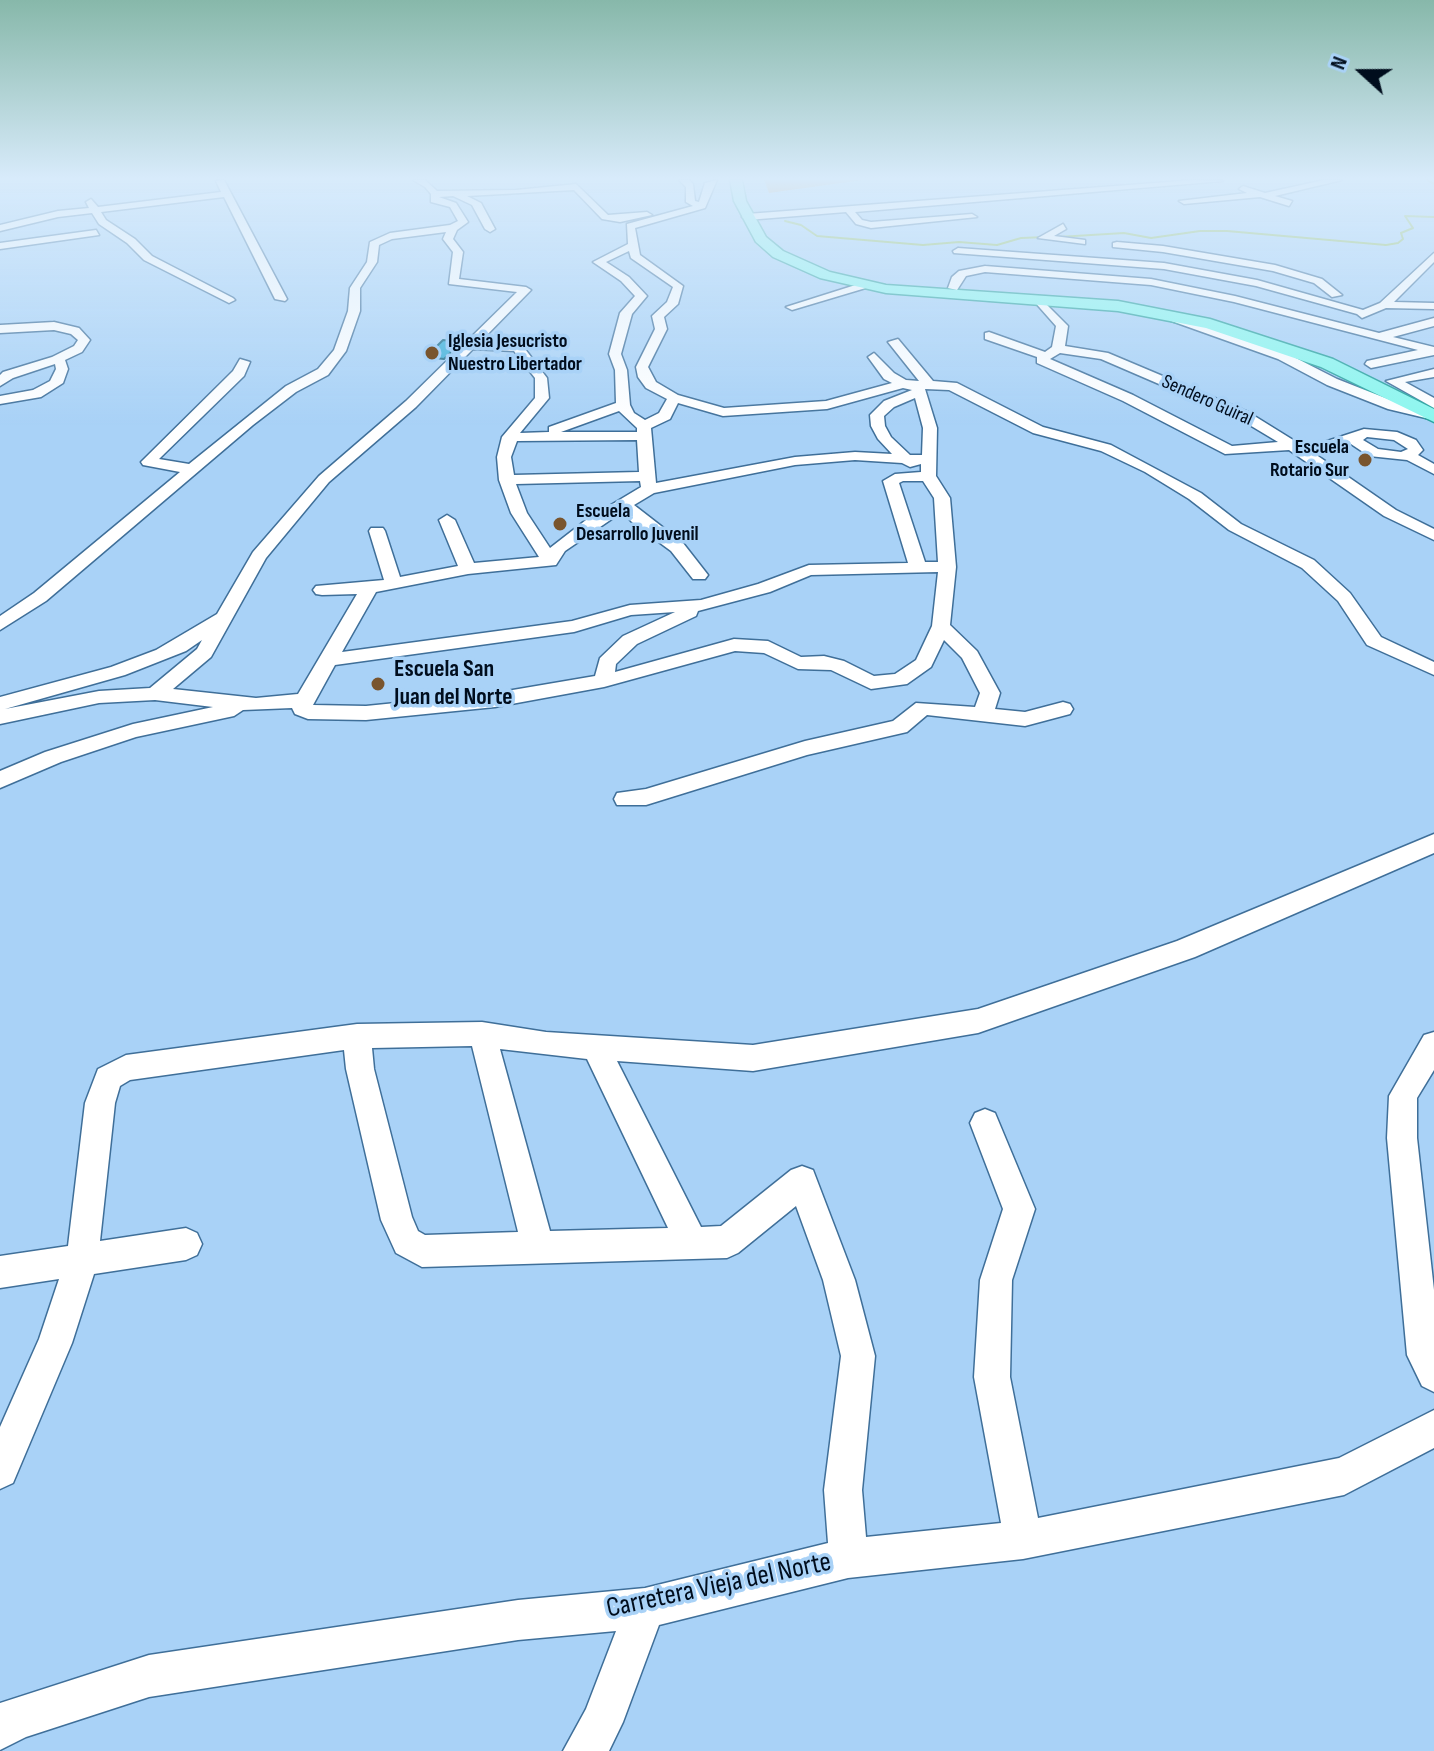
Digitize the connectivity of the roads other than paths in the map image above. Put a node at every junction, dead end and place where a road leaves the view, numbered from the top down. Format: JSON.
{"nodes":[{"id":1,"x":1432,"y":261,"type":"edge"},
{"id":2,"x":155,"y":262,"type":"edge"},
{"id":3,"x":259,"y":262,"type":"edge"},
{"id":4,"x":372,"y":262,"type":"edge"},
{"id":5,"x":456,"y":262,"type":"edge"},
{"id":6,"x":599,"y":262,"type":"edge"},
{"id":7,"x":643,"y":262,"type":"edge"},
{"id":8,"x":795,"y":262,"type":"edge"},
{"id":9,"x":1105,"y":262,"type":"edge"},
{"id":10,"x":1238,"y":262,"type":"edge"},
{"id":11,"x":1275,"y":262,"type":"edge"},
{"id":12,"x":1275,"y":268,"type":"junction"},
{"id":13,"x":1120,"y":279,"type":"junction"},
{"id":14,"x":865,"y":285,"type":"junction"},
{"id":15,"x":953,"y":288,"type":"dead end"},
{"id":16,"x":281,"y":299,"type":"dead end"},
{"id":17,"x":229,"y":300,"type":"dead end"},
{"id":18,"x":1039,"y":300,"type":"junction"},
{"id":19,"x":1384,"y":305,"type":"junction"},
{"id":20,"x":1118,"y":306,"type":"junction"},
{"id":21,"x":1434,"y":306,"type":"edge"},
{"id":22,"x":792,"y":307,"type":"dead end"},
{"id":23,"x":1360,"y":313,"type":"junction"},
{"id":24,"x":1432,"y":323,"type":"edge"},
{"id":25,"x":1341,"y":327,"type":"junction"},
{"id":26,"x":0,"y":329,"type":"edge"},
{"id":27,"x":1320,"y":333,"type":"dead end"},
{"id":28,"x":989,"y":336,"type":"dead end"},
{"id":29,"x":1383,"y":338,"type":"junction"},
{"id":30,"x":894,"y":342,"type":"dead end"},
{"id":31,"x":468,"y":345,"type":"junction"},
{"id":32,"x":1430,"y":348,"type":"edge"},
{"id":33,"x":1052,"y":352,"type":"junction"},
{"id":34,"x":874,"y":357,"type":"dead end"},
{"id":35,"x":56,"y":360,"type":"junction"},
{"id":36,"x":244,"y":362,"type":"dead end"},
{"id":37,"x":1371,"y":364,"type":"dead end"},
{"id":38,"x":1434,"y":373,"type":"edge"},
{"id":39,"x":0,"y":382,"type":"edge"},
{"id":40,"x":917,"y":387,"type":"junction"},
{"id":41,"x":674,"y":398,"type":"junction"},
{"id":42,"x":0,"y":400,"type":"edge"},
{"id":43,"x":623,"y":405,"type":"junction"},
{"id":44,"x":1432,"y":407,"type":"edge"},
{"id":45,"x":644,"y":431,"type":"junction"},
{"id":46,"x":509,"y":437,"type":"junction"},
{"id":47,"x":534,"y":437,"type":"junction"},
{"id":48,"x":1356,"y":438,"type":"junction"},
{"id":49,"x":1297,"y":449,"type":"junction"},
{"id":50,"x":1410,"y":456,"type":"junction"},
{"id":51,"x":904,"y":459,"type":"junction"},
{"id":52,"x":928,"y":468,"type":"junction"},
{"id":53,"x":189,"y":469,"type":"junction"},
{"id":54,"x":1434,"y":470,"type":"edge"},
{"id":55,"x":507,"y":480,"type":"junction"},
{"id":56,"x":648,"y":482,"type":"junction"},
{"id":57,"x":624,"y":504,"type":"junction"},
{"id":58,"x":447,"y":520,"type":"dead end"},
{"id":59,"x":377,"y":531,"type":"dead end"},
{"id":60,"x":1434,"y":535,"type":"edge"},
{"id":61,"x":793,"y":553,"type":"dead end"},
{"id":62,"x":550,"y":561,"type":"junction"},
{"id":63,"x":918,"y":567,"type":"junction"},
{"id":64,"x":947,"y":567,"type":"junction"},
{"id":65,"x":468,"y":569,"type":"junction"},
{"id":66,"x":809,"y":570,"type":"junction"},
{"id":67,"x":699,"y":575,"type":"dead end"},
{"id":68,"x":393,"y":581,"type":"junction"},
{"id":69,"x":369,"y":588,"type":"junction"},
{"id":70,"x":322,"y":590,"type":"dead end"},
{"id":71,"x":702,"y":605,"type":"junction"},
{"id":72,"x":223,"y":618,"type":"junction"},
{"id":73,"x":0,"y":624,"type":"edge"},
{"id":74,"x":941,"y":626,"type":"junction"},
{"id":75,"x":328,"y":660,"type":"junction"},
{"id":76,"x":1434,"y":669,"type":"edge"},
{"id":77,"x":900,"y":680,"type":"junction"},
{"id":78,"x":604,"y":681,"type":"junction"},
{"id":79,"x":155,"y":694,"type":"junction"},
{"id":80,"x":305,"y":700,"type":"junction"},
{"id":81,"x":0,"y":704,"type":"edge"},
{"id":82,"x":256,"y":705,"type":"junction"},
{"id":83,"x":923,"y":708,"type":"junction"},
{"id":84,"x":1063,"y":709,"type":"dead end"},
{"id":85,"x":983,"y":715,"type":"junction"},
{"id":86,"x":0,"y":717,"type":"edge"},
{"id":87,"x":0,"y":780,"type":"edge"},
{"id":88,"x":625,"y":799,"type":"dead end"},
{"id":89,"x":1434,"y":843,"type":"edge"},
{"id":90,"x":482,"y":1034,"type":"junction"},
{"id":91,"x":357,"y":1036,"type":"junction"},
{"id":92,"x":1434,"y":1044,"type":"edge"},
{"id":93,"x":595,"y":1047,"type":"junction"},
{"id":94,"x":985,"y":1123,"type":"dead end"},
{"id":95,"x":692,"y":1242,"type":"junction"},
{"id":96,"x":186,"y":1244,"type":"dead end"},
{"id":97,"x":537,"y":1245,"type":"junction"},
{"id":98,"x":82,"y":1261,"type":"junction"},
{"id":99,"x":0,"y":1272,"type":"edge"},
{"id":100,"x":1434,"y":1374,"type":"edge"},
{"id":101,"x":1434,"y":1428,"type":"edge"},
{"id":102,"x":0,"y":1470,"type":"edge"},
{"id":103,"x":1023,"y":1540,"type":"junction"},
{"id":104,"x":848,"y":1558,"type":"junction"},
{"id":105,"x":645,"y":1608,"type":"junction"},
{"id":106,"x":5,"y":1718,"type":"edge"},
{"id":107,"x":585,"y":1751,"type":"edge"}],
"edges":[{"from":1,"to":19,"type":"street"},
{"from":2,"to":17,"type":"street"},
{"from":3,"to":16,"type":"street"},
{"from":4,"to":53,"type":"street"},
{"from":5,"to":31,"type":"street"},
{"from":6,"to":43,"type":"street"},
{"from":7,"to":41,"type":"street"},
{"from":8,"to":14,"type":"main road"},
{"from":9,"to":23,"type":"street"},
{"from":10,"to":12,"type":"street"},
{"from":11,"to":12,"type":"street"},
{"from":12,"to":23,"type":"street"},
{"from":13,"to":15,"type":"street"},
{"from":13,"to":20,"type":"street"},
{"from":13,"to":25,"type":"street"},
{"from":14,"to":18,"type":"main road"},
{"from":14,"to":22,"type":"street"},
{"from":18,"to":20,"type":"main road"},
{"from":18,"to":33,"type":"street"},
{"from":19,"to":21,"type":"street"},
{"from":19,"to":23,"type":"street"},
{"from":19,"to":24,"type":"street"},
{"from":20,"to":44,"type":"main road"},
{"from":23,"to":29,"type":"street"},
{"from":24,"to":29,"type":"street"},
{"from":25,"to":27,"type":"street"},
{"from":25,"to":29,"type":"street"},
{"from":26,"to":35,"type":"street"},
{"from":28,"to":33,"type":"street"},
{"from":29,"to":32,"type":"street"},
{"from":30,"to":40,"type":"street"},
{"from":31,"to":46,"type":"street"},
{"from":31,"to":72,"type":"street"},
{"from":32,"to":37,"type":"street"},
{"from":33,"to":49,"type":"street","name":"Sendero Guiral"},
{"from":33,"to":49,"type":"street"},
{"from":34,"to":40,"type":"street"},
{"from":35,"to":39,"type":"street"},
{"from":35,"to":42,"type":"street"},
{"from":36,"to":53,"type":"street"},
{"from":38,"to":44,"type":"street"},
{"from":40,"to":41,"type":"street"},
{"from":40,"to":51,"type":"street"},
{"from":40,"to":52,"type":"street"},
{"from":40,"to":76,"type":"street"},
{"from":41,"to":45,"type":"street"},
{"from":43,"to":45,"type":"street"},
{"from":43,"to":47,"type":"street"},
{"from":45,"to":47,"type":"street"},
{"from":45,"to":56,"type":"street"},
{"from":46,"to":47,"type":"street"},
{"from":46,"to":55,"type":"street"},
{"from":48,"to":49,"type":"street"},
{"from":48,"to":50,"type":"street"},
{"from":48,"to":50,"type":"street"},
{"from":49,"to":60,"type":"street","name":"Sendero Guiral"},
{"from":50,"to":54,"type":"street"},
{"from":51,"to":52,"type":"street"},
{"from":51,"to":56,"type":"street"},
{"from":52,"to":63,"type":"street"},
{"from":52,"to":64,"type":"street"},
{"from":53,"to":73,"type":"street"},
{"from":55,"to":56,"type":"street"},
{"from":55,"to":62,"type":"street"},
{"from":56,"to":57,"type":"street"},
{"from":57,"to":62,"type":"street"},
{"from":57,"to":67,"type":"street"},
{"from":58,"to":65,"type":"street"},
{"from":59,"to":68,"type":"street"},
{"from":61,"to":66,"type":"street"},
{"from":62,"to":65,"type":"street"},
{"from":63,"to":64,"type":"street"},
{"from":63,"to":66,"type":"street"},
{"from":64,"to":74,"type":"street"},
{"from":65,"to":68,"type":"street"},
{"from":66,"to":71,"type":"street"},
{"from":68,"to":69,"type":"street"},
{"from":69,"to":70,"type":"street"},
{"from":69,"to":75,"type":"street"},
{"from":71,"to":75,"type":"street"},
{"from":71,"to":78,"type":"street"},
{"from":72,"to":79,"type":"street"},
{"from":72,"to":81,"type":"street"},
{"from":74,"to":77,"type":"street"},
{"from":74,"to":85,"type":"street"},
{"from":75,"to":80,"type":"street"},
{"from":77,"to":78,"type":"street"},
{"from":77,"to":83,"type":"street"},
{"from":78,"to":80,"type":"street"},
{"from":79,"to":82,"type":"street"},
{"from":79,"to":86,"type":"street"},
{"from":80,"to":82,"type":"street"},
{"from":82,"to":87,"type":"street"},
{"from":83,"to":85,"type":"street"},
{"from":83,"to":88,"type":"street"},
{"from":84,"to":85,"type":"street"},
{"from":89,"to":93,"type":"street"},
{"from":90,"to":91,"type":"street"},
{"from":90,"to":93,"type":"street"},
{"from":90,"to":97,"type":"street"},
{"from":91,"to":97,"type":"street"},
{"from":91,"to":98,"type":"street"},
{"from":92,"to":100,"type":"street"},
{"from":93,"to":95,"type":"street"},
{"from":94,"to":103,"type":"street"},
{"from":95,"to":97,"type":"street"},
{"from":95,"to":104,"type":"street"},
{"from":96,"to":98,"type":"street"},
{"from":98,"to":99,"type":"street"},
{"from":98,"to":102,"type":"street"},
{"from":101,"to":103,"type":"street","name":"Carretera Vieja del Norte"},
{"from":103,"to":104,"type":"street","name":"Carretera Vieja del Norte"},
{"from":104,"to":105,"type":"street","name":"Carretera Vieja del Norte"},
{"from":105,"to":106,"type":"street","name":"Carretera Vieja del Norte"},
{"from":105,"to":107,"type":"street"}]}
